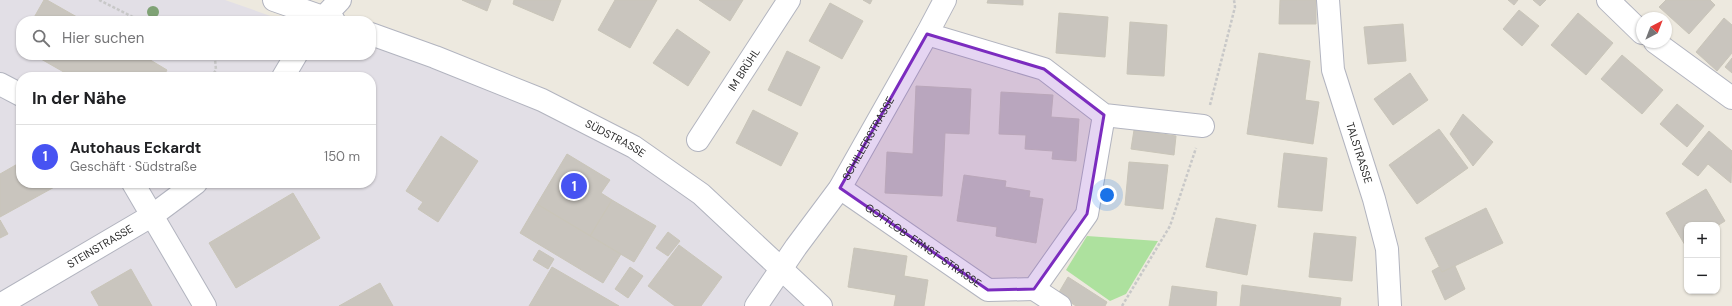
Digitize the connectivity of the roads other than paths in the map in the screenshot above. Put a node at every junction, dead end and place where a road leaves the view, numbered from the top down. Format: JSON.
{"nodes":[{"id":1,"x":274,"y":0,"type":"edge"},
{"id":2,"x":340,"y":0,"type":"edge"},
{"id":3,"x":788,"y":0,"type":"edge"},
{"id":4,"x":945,"y":0,"type":"edge"},
{"id":5,"x":1328,"y":0,"type":"edge"},
{"id":6,"x":1608,"y":0,"type":"edge"},
{"id":7,"x":316,"y":16,"type":"edge"},
{"id":8,"x":329,"y":16,"type":"edge"},
{"id":9,"x":1636,"y":27,"type":"edge"},
{"id":10,"x":927,"y":34,"type":"junction"},
{"id":11,"x":376,"y":36,"type":"edge"},
{"id":12,"x":1662,"y":48,"type":"edge"},
{"id":13,"x":293,"y":60,"type":"edge"},
{"id":14,"x":286,"y":72,"type":"edge"},
{"id":15,"x":0,"y":84,"type":"edge"},
{"id":16,"x":16,"y":92,"type":"edge"},
{"id":17,"x":1732,"y":98,"type":"edge"},
{"id":18,"x":1104,"y":115,"type":"junction"},
{"id":19,"x":1203,"y":126,"type":"road end"},
{"id":20,"x":698,"y":140,"type":"dead end"},
{"id":21,"x":136,"y":188,"type":"edge"},
{"id":22,"x":189,"y":188,"type":"edge"},
{"id":23,"x":840,"y":188,"type":"junction"},
{"id":24,"x":153,"y":215,"type":"junction"},
{"id":25,"x":781,"y":269,"type":"junction"},
{"id":26,"x":1034,"y":289,"type":"junction"},
{"id":27,"x":0,"y":305,"type":"edge"},
{"id":28,"x":205,"y":306,"type":"edge"},
{"id":29,"x":756,"y":306,"type":"edge"},
{"id":30,"x":821,"y":306,"type":"edge"},
{"id":31,"x":1060,"y":306,"type":"edge"},
{"id":32,"x":1390,"y":306,"type":"edge"}],
"edges":[{"from":1,"to":7,"type":"street"},
{"from":2,"to":8,"type":"street"},
{"from":3,"to":20,"type":"street","name":"IM BRÜHL"},
{"from":4,"to":10,"type":"street","name":"SCHILLERSTRASSE"},
{"from":5,"to":32,"type":"street","name":"TALSTRASSE"},
{"from":6,"to":9,"type":"street"},
{"from":10,"to":18,"type":"street"},
{"from":10,"to":23,"type":"street","name":"SCHILLERSTRASSE"},
{"from":11,"to":25,"type":"street","name":"SÜDSTRASSE"},
{"from":12,"to":17,"type":"street"},
{"from":13,"to":14,"type":"street"},
{"from":15,"to":16,"type":"street"},
{"from":18,"to":19,"type":"street"},
{"from":18,"to":26,"type":"street"},
{"from":21,"to":24,"type":"street"},
{"from":22,"to":24,"type":"street","name":"STEINSTRASSE"},
{"from":23,"to":25,"type":"street","name":"SCHILLERSTRASSE"},
{"from":23,"to":26,"type":"street","name":"GOTTLOB-ERNST-STRASSE"},
{"from":24,"to":27,"type":"street","name":"STEINSTRASSE"},
{"from":24,"to":28,"type":"street"},
{"from":25,"to":29,"type":"street","name":"SCHILLERSTRASSE"},
{"from":25,"to":30,"type":"street","name":"SÜDSTRASSE"},
{"from":26,"to":31,"type":"street"}]}
